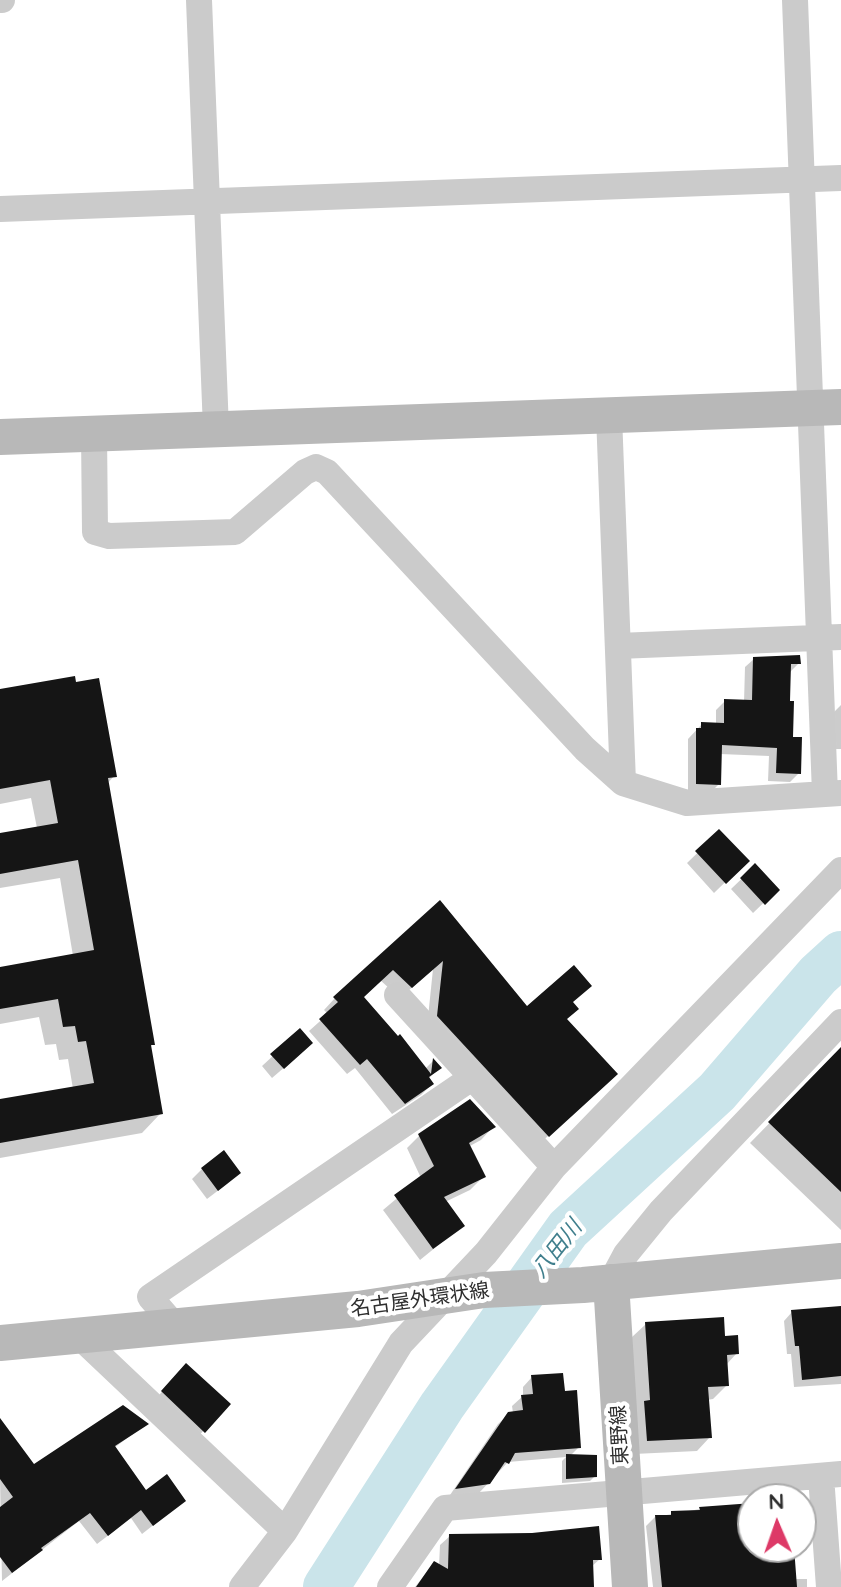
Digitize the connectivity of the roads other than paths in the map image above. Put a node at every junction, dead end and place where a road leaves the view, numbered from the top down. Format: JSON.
{"nodes":[{"id":1,"x":199,"y":0,"type":"edge"},
{"id":2,"x":795,"y":0,"type":"edge"},
{"id":3,"x":841,"y":178,"type":"edge"},
{"id":4,"x":801,"y":180,"type":"junction"},
{"id":5,"x":207,"y":202,"type":"junction"},
{"id":6,"x":0,"y":209,"type":"edge"},
{"id":7,"x":825,"y":407,"type":"edge"},
{"id":8,"x":609,"y":415,"type":"junction"},
{"id":9,"x":216,"y":429,"type":"junction"},
{"id":10,"x":94,"y":433,"type":"junction"},
{"id":11,"x":0,"y":437,"type":"edge"},
{"id":12,"x":830,"y":638,"type":"edge"},
{"id":13,"x":618,"y":646,"type":"junction"},
{"id":14,"x":623,"y":783,"type":"junction"},
{"id":15,"x":833,"y":794,"type":"edge"},
{"id":16,"x":841,"y":870,"type":"edge"},
{"id":17,"x":397,"y":995,"type":"dead end"},
{"id":18,"x":841,"y":1022,"type":"edge"},
{"id":19,"x":473,"y":1077,"type":"junction"},
{"id":20,"x":554,"y":1167,"type":"junction"},
{"id":21,"x":841,"y":1261,"type":"edge"},
{"id":22,"x":597,"y":1284,"type":"junction"},
{"id":23,"x":446,"y":1297,"type":"junction"},
{"id":24,"x":175,"y":1326,"type":"junction"},
{"id":25,"x":79,"y":1336,"type":"junction"},
{"id":26,"x":0,"y":1343,"type":"edge"},
{"id":27,"x":831,"y":1475,"type":"edge"},
{"id":28,"x":623,"y":1492,"type":"junction"},
{"id":29,"x":285,"y":1531,"type":"junction"},
{"id":30,"x":242,"y":1587,"type":"edge"},
{"id":31,"x":390,"y":1587,"type":"edge"},
{"id":32,"x":630,"y":1587,"type":"edge"},
{"id":33,"x":829,"y":1587,"type":"edge"}],
"edges":[{"from":1,"to":5,"type":"street"},
{"from":2,"to":4,"type":"street"},
{"from":3,"to":4,"type":"street"},
{"from":4,"to":5,"type":"street"},
{"from":4,"to":7,"type":"street"},
{"from":5,"to":6,"type":"street"},
{"from":5,"to":9,"type":"street"},
{"from":7,"to":8,"type":"street"},
{"from":7,"to":12,"type":"street"},
{"from":8,"to":9,"type":"street"},
{"from":8,"to":13,"type":"street"},
{"from":9,"to":10,"type":"street"},
{"from":10,"to":11,"type":"street"},
{"from":10,"to":14,"type":"street"},
{"from":12,"to":13,"type":"street"},
{"from":12,"to":15,"type":"street"},
{"from":13,"to":14,"type":"street"},
{"from":14,"to":15,"type":"street"},
{"from":16,"to":20,"type":"street"},
{"from":17,"to":19,"type":"street"},
{"from":18,"to":22,"type":"street"},
{"from":19,"to":20,"type":"street"},
{"from":19,"to":24,"type":"street"},
{"from":20,"to":23,"type":"street"},
{"from":21,"to":22,"type":"street","name":"名古屋外環状線"},
{"from":22,"to":23,"type":"street","name":"名古屋外環状線"},
{"from":22,"to":28,"type":"street","name":"東野線"},
{"from":23,"to":24,"type":"street","name":"名古屋外環状線"},
{"from":23,"to":29,"type":"street"},
{"from":24,"to":25,"type":"street","name":"名古屋外環状線"},
{"from":25,"to":26,"type":"street","name":"名古屋外環状線"},
{"from":25,"to":29,"type":"street"},
{"from":27,"to":28,"type":"street"},
{"from":27,"to":33,"type":"street"},
{"from":28,"to":31,"type":"street"},
{"from":28,"to":32,"type":"street","name":"東野線"},
{"from":29,"to":30,"type":"street"}]}
